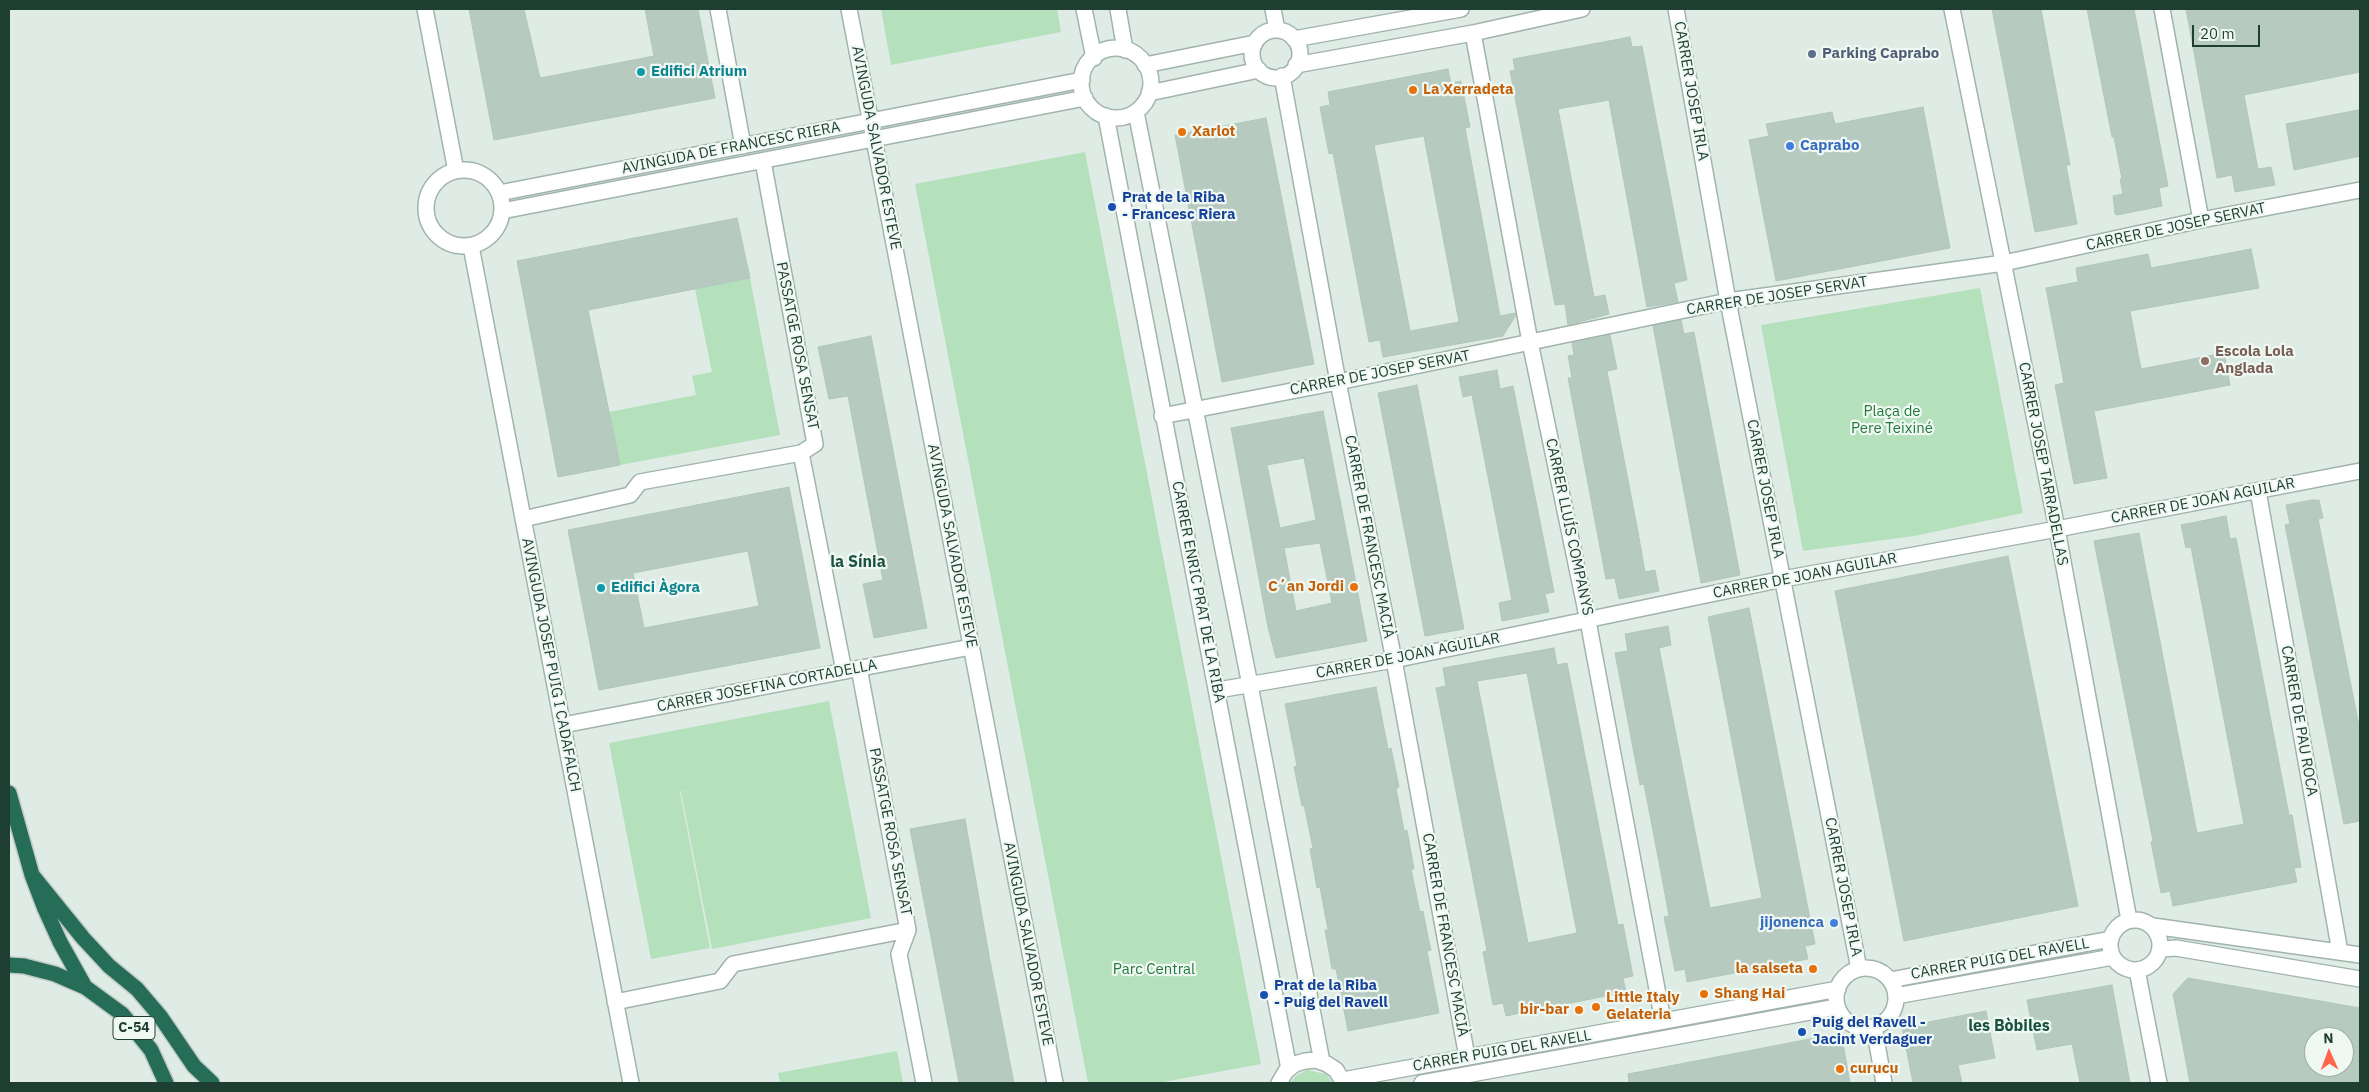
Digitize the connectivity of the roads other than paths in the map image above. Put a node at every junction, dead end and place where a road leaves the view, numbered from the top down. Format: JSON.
{"nodes":[{"id":1,"x":425,"y":9,"type":"edge"},
{"id":2,"x":718,"y":9,"type":"edge"},
{"id":3,"x":849,"y":9,"type":"edge"},
{"id":4,"x":1084,"y":9,"type":"edge"},
{"id":5,"x":1118,"y":9,"type":"edge"},
{"id":6,"x":1273,"y":9,"type":"edge"},
{"id":7,"x":1461,"y":9,"type":"edge"},
{"id":8,"x":1582,"y":9,"type":"edge"},
{"id":9,"x":1676,"y":9,"type":"edge"},
{"id":10,"x":1952,"y":9,"type":"edge"},
{"id":11,"x":2162,"y":9,"type":"edge"},
{"id":12,"x":1277,"y":30,"type":"junction"},
{"id":13,"x":1473,"y":33,"type":"junction"},
{"id":14,"x":1294,"y":38,"type":"junction"},
{"id":15,"x":1255,"y":42,"type":"junction"},
{"id":16,"x":1126,"y":50,"type":"junction"},
{"id":17,"x":1094,"y":58,"type":"junction"},
{"id":18,"x":1145,"y":64,"type":"junction"},
{"id":19,"x":1296,"y":65,"type":"junction"},
{"id":20,"x":1259,"y":70,"type":"junction"},
{"id":21,"x":1282,"y":76,"type":"junction"},
{"id":22,"x":1082,"y":80,"type":"junction"},
{"id":23,"x":1150,"y":94,"type":"junction"},
{"id":24,"x":1084,"y":98,"type":"junction"},
{"id":25,"x":1136,"y":112,"type":"junction"},
{"id":26,"x":1106,"y":116,"type":"junction"},
{"id":27,"x":871,"y":121,"type":"junction"},
{"id":28,"x":874,"y":139,"type":"junction"},
{"id":29,"x":743,"y":146,"type":"junction"},
{"id":30,"x":762,"y":161,"type":"junction"},
{"id":31,"x":456,"y":171,"type":"junction"},
{"id":32,"x":2360,"y":190,"type":"edge"},
{"id":33,"x":499,"y":193,"type":"junction"},
{"id":34,"x":502,"y":211,"type":"junction"},
{"id":35,"x":2201,"y":220,"type":"junction"},
{"id":36,"x":471,"y":246,"type":"junction"},
{"id":37,"x":2004,"y":263,"type":"junction"},
{"id":38,"x":1728,"y":301,"type":"junction"},
{"id":39,"x":1530,"y":342,"type":"junction"},
{"id":40,"x":1338,"y":382,"type":"junction"},
{"id":41,"x":1196,"y":410,"type":"junction"},
{"id":42,"x":1162,"y":416,"type":"junction"},
{"id":43,"x":801,"y":453,"type":"junction"},
{"id":44,"x":2360,"y":471,"type":"edge"},
{"id":45,"x":2258,"y":491,"type":"junction"},
{"id":46,"x":523,"y":519,"type":"junction"},
{"id":47,"x":2057,"y":530,"type":"junction"},
{"id":48,"x":1783,"y":579,"type":"junction"},
{"id":49,"x":1588,"y":621,"type":"junction"},
{"id":50,"x":972,"y":647,"type":"junction"},
{"id":51,"x":1394,"y":660,"type":"junction"},
{"id":52,"x":859,"y":668,"type":"junction"},
{"id":53,"x":844,"y":671,"type":"junction"},
{"id":54,"x":1250,"y":685,"type":"junction"},
{"id":55,"x":1218,"y":690,"type":"junction"},
{"id":56,"x":563,"y":725,"type":"junction"},
{"id":57,"x":9,"y":792,"type":"edge"},
{"id":58,"x":32,"y":875,"type":"junction"},
{"id":59,"x":2129,"y":920,"type":"junction"},
{"id":60,"x":2153,"y":926,"type":"junction"},
{"id":61,"x":908,"y":930,"type":"junction"},
{"id":62,"x":2110,"y":939,"type":"junction"},
{"id":63,"x":2160,"y":949,"type":"junction"},
{"id":64,"x":2340,"y":952,"type":"junction"},
{"id":65,"x":2360,"y":955,"type":"edge"},
{"id":66,"x":2113,"y":957,"type":"junction"},
{"id":67,"x":9,"y":965,"type":"edge"},
{"id":68,"x":1859,"y":969,"type":"junction"},
{"id":69,"x":2137,"y":970,"type":"junction"},
{"id":70,"x":2360,"y":979,"type":"edge"},
{"id":71,"x":1890,"y":980,"type":"junction"},
{"id":72,"x":85,"y":987,"type":"junction"},
{"id":73,"x":1838,"y":989,"type":"junction"},
{"id":74,"x":1896,"y":996,"type":"junction"},
{"id":75,"x":615,"y":1002,"type":"junction"},
{"id":76,"x":1837,"y":1007,"type":"junction"},
{"id":77,"x":1663,"y":1021,"type":"junction"},
{"id":78,"x":1874,"y":1027,"type":"junction"},
{"id":79,"x":1468,"y":1057,"type":"junction"},
{"id":80,"x":1322,"y":1062,"type":"junction"},
{"id":81,"x":1289,"y":1069,"type":"junction"},
{"id":82,"x":1343,"y":1082,"type":"edge"},
{"id":83,"x":166,"y":1083,"type":"edge"},
{"id":84,"x":212,"y":1083,"type":"edge"},
{"id":85,"x":631,"y":1083,"type":"edge"},
{"id":86,"x":924,"y":1083,"type":"edge"},
{"id":87,"x":1055,"y":1083,"type":"edge"},
{"id":88,"x":1279,"y":1083,"type":"edge"},
{"id":89,"x":1422,"y":1083,"type":"edge"},
{"id":90,"x":1884,"y":1083,"type":"edge"},
{"id":91,"x":2159,"y":1083,"type":"edge"}],
"edges":[{"from":1,"to":31,"type":"street"},
{"from":2,"to":29,"type":"street"},
{"from":3,"to":27,"type":"street","name":"AVINGUDA SALVADOR ESTEVE"},
{"from":4,"to":17,"type":"street"},
{"from":5,"to":16,"type":"street"},
{"from":6,"to":12,"type":"street"},
{"from":7,"to":14,"type":"street"},
{"from":8,"to":13,"type":"street"},
{"from":9,"to":38,"type":"street","name":"CARRER JOSEP IRLA"},
{"from":10,"to":37,"type":"street","name":"CARRER JOSEP TARRADELLAS"},
{"from":11,"to":35,"type":"street"},
{"from":12,"to":14,"type":"street"},
{"from":12,"to":15,"type":"street"},
{"from":13,"to":19,"type":"street"},
{"from":13,"to":39,"type":"street","name":"CARRER LLUÍS COMPANYS"},
{"from":14,"to":19,"type":"street"},
{"from":15,"to":18,"type":"street"},
{"from":15,"to":20,"type":"street"},
{"from":16,"to":17,"type":"street"},
{"from":16,"to":18,"type":"street"},
{"from":17,"to":22,"type":"street"},
{"from":18,"to":23,"type":"street"},
{"from":19,"to":21,"type":"street"},
{"from":20,"to":21,"type":"street"},
{"from":20,"to":23,"type":"street"},
{"from":21,"to":40,"type":"street","name":"CARRER DE FRANCESC MACIÀ"},
{"from":22,"to":24,"type":"street"},
{"from":22,"to":27,"type":"street","name":"AVINGUDA DE FRANCESC RIERA"},
{"from":23,"to":25,"type":"street"},
{"from":24,"to":26,"type":"street"},
{"from":24,"to":28,"type":"street","name":"AVINGUDA DE FRANCESC RIERA"},
{"from":25,"to":26,"type":"street"},
{"from":25,"to":41,"type":"street"},
{"from":26,"to":42,"type":"street","name":"CARRER ENRIC PRAT DE LA RIBA"},
{"from":27,"to":28,"type":"street","name":"AVINGUDA SALVADOR ESTEVE"},
{"from":27,"to":29,"type":"street","name":"AVINGUDA DE FRANCESC RIERA"},
{"from":28,"to":30,"type":"street","name":"AVINGUDA DE FRANCESC RIERA"},
{"from":28,"to":50,"type":"street","name":"AVINGUDA SALVADOR ESTEVE"},
{"from":29,"to":33,"type":"street","name":"AVINGUDA DE FRANCESC RIERA"},
{"from":30,"to":34,"type":"street","name":"AVINGUDA DE FRANCESC RIERA"},
{"from":30,"to":43,"type":"street","name":"PASSATGE ROSA SENSAT"},
{"from":31,"to":33,"type":"street"},
{"from":31,"to":36,"type":"street"},
{"from":32,"to":35,"type":"street","name":"CARRER DE JOSEP SERVAT"},
{"from":33,"to":34,"type":"street"},
{"from":34,"to":36,"type":"street"},
{"from":35,"to":37,"type":"street","name":"CARRER DE JOSEP SERVAT"},
{"from":36,"to":46,"type":"street","name":"AVINGUDA JOSEP PUIG I CADAFALCH"},
{"from":37,"to":38,"type":"street","name":"CARRER DE JOSEP SERVAT"},
{"from":37,"to":47,"type":"street","name":"CARRER JOSEP TARRADELLAS"},
{"from":38,"to":39,"type":"street","name":"CARRER DE JOSEP SERVAT"},
{"from":38,"to":48,"type":"street","name":"CARRER JOSEP IRLA"},
{"from":39,"to":40,"type":"street","name":"CARRER DE JOSEP SERVAT"},
{"from":39,"to":49,"type":"street","name":"CARRER LLUÍS COMPANYS"},
{"from":40,"to":41,"type":"street","name":"CARRER DE JOSEP SERVAT"},
{"from":40,"to":51,"type":"street","name":"CARRER DE FRANCESC MACIÀ"},
{"from":41,"to":42,"type":"street","name":"CARRER DE JOSEP SERVAT"},
{"from":41,"to":54,"type":"street"},
{"from":42,"to":55,"type":"street","name":"CARRER ENRIC PRAT DE LA RIBA"},
{"from":43,"to":46,"type":"street"},
{"from":43,"to":53,"type":"street","name":"PASSATGE ROSA SENSAT"},
{"from":44,"to":45,"type":"street","name":"CARRER DE JOAN AGUILAR"},
{"from":45,"to":47,"type":"street","name":"CARRER DE JOAN AGUILAR"},
{"from":45,"to":64,"type":"street","name":"CARRER DE PAU ROCA"},
{"from":46,"to":56,"type":"street","name":"AVINGUDA JOSEP PUIG I CADAFALCH"},
{"from":47,"to":48,"type":"street","name":"CARRER DE JOAN AGUILAR"},
{"from":47,"to":59,"type":"street","name":"CARRER JOSEP TARRADELLAS"},
{"from":48,"to":49,"type":"street","name":"CARRER DE JOAN AGUILAR"},
{"from":48,"to":68,"type":"street","name":"CARRER JOSEP IRLA"},
{"from":49,"to":51,"type":"street","name":"CARRER DE JOAN AGUILAR"},
{"from":49,"to":77,"type":"street","name":"CARRER LLUÍS COMPANYS"},
{"from":50,"to":52,"type":"street","name":"CARRER JOSEFINA CORTADELLA"},
{"from":50,"to":87,"type":"street","name":"AVINGUDA SALVADOR ESTEVE"},
{"from":51,"to":54,"type":"street","name":"CARRER DE JOAN AGUILAR"},
{"from":51,"to":79,"type":"street","name":"CARRER DE FRANCESC MACIÀ"},
{"from":52,"to":53,"type":"street","name":"CARRER JOSEFINA CORTADELLA"},
{"from":52,"to":61,"type":"street","name":"PASSATGE ROSA SENSAT"},
{"from":53,"to":56,"type":"street","name":"CARRER JOSEFINA CORTADELLA"},
{"from":54,"to":55,"type":"street","name":"CARRER DE JOAN AGUILAR"},
{"from":54,"to":80,"type":"street"},
{"from":55,"to":81,"type":"street","name":"CARRER ENRIC PRAT DE LA RIBA"},
{"from":56,"to":75,"type":"street","name":"AVINGUDA JOSEP PUIG I CADAFALCH"},
{"from":57,"to":58,"type":"highway"},
{"from":58,"to":72,"type":"highway"},
{"from":58,"to":84,"type":"highway"},
{"from":59,"to":60,"type":"street"},
{"from":59,"to":62,"type":"street"},
{"from":60,"to":63,"type":"street"},
{"from":60,"to":64,"type":"street"},
{"from":61,"to":75,"type":"street"},
{"from":61,"to":86,"type":"street","name":"PASSATGE ROSA SENSAT"},
{"from":62,"to":66,"type":"street"},
{"from":62,"to":71,"type":"street","name":"CARRER PUIG DEL RAVELL"},
{"from":63,"to":69,"type":"street"},
{"from":63,"to":70,"type":"street"},
{"from":64,"to":65,"type":"street"},
{"from":66,"to":69,"type":"street"},
{"from":66,"to":74,"type":"street","name":"CARRER PUIG DEL RAVELL"},
{"from":67,"to":72,"type":"highway","name":"C-54","number":"C-54"},
{"from":68,"to":71,"type":"street"},
{"from":68,"to":73,"type":"street"},
{"from":69,"to":91,"type":"street"},
{"from":71,"to":74,"type":"street"},
{"from":72,"to":83,"type":"highway","name":"C-54","number":"C-54"},
{"from":73,"to":76,"type":"street"},
{"from":73,"to":77,"type":"street","name":"CARRER PUIG DEL RAVELL"},
{"from":74,"to":78,"type":"street"},
{"from":75,"to":85,"type":"street","name":"AVINGUDA JOSEP PUIG I CADAFALCH"},
{"from":76,"to":78,"type":"street"},
{"from":76,"to":89,"type":"street","name":"CARRER PUIG DEL RAVELL"},
{"from":77,"to":79,"type":"street","name":"CARRER PUIG DEL RAVELL"},
{"from":78,"to":90,"type":"street"},
{"from":79,"to":82,"type":"street","name":"CARRER PUIG DEL RAVELL"},
{"from":80,"to":81,"type":"street"},
{"from":80,"to":82,"type":"street"},
{"from":81,"to":88,"type":"street"}]}
